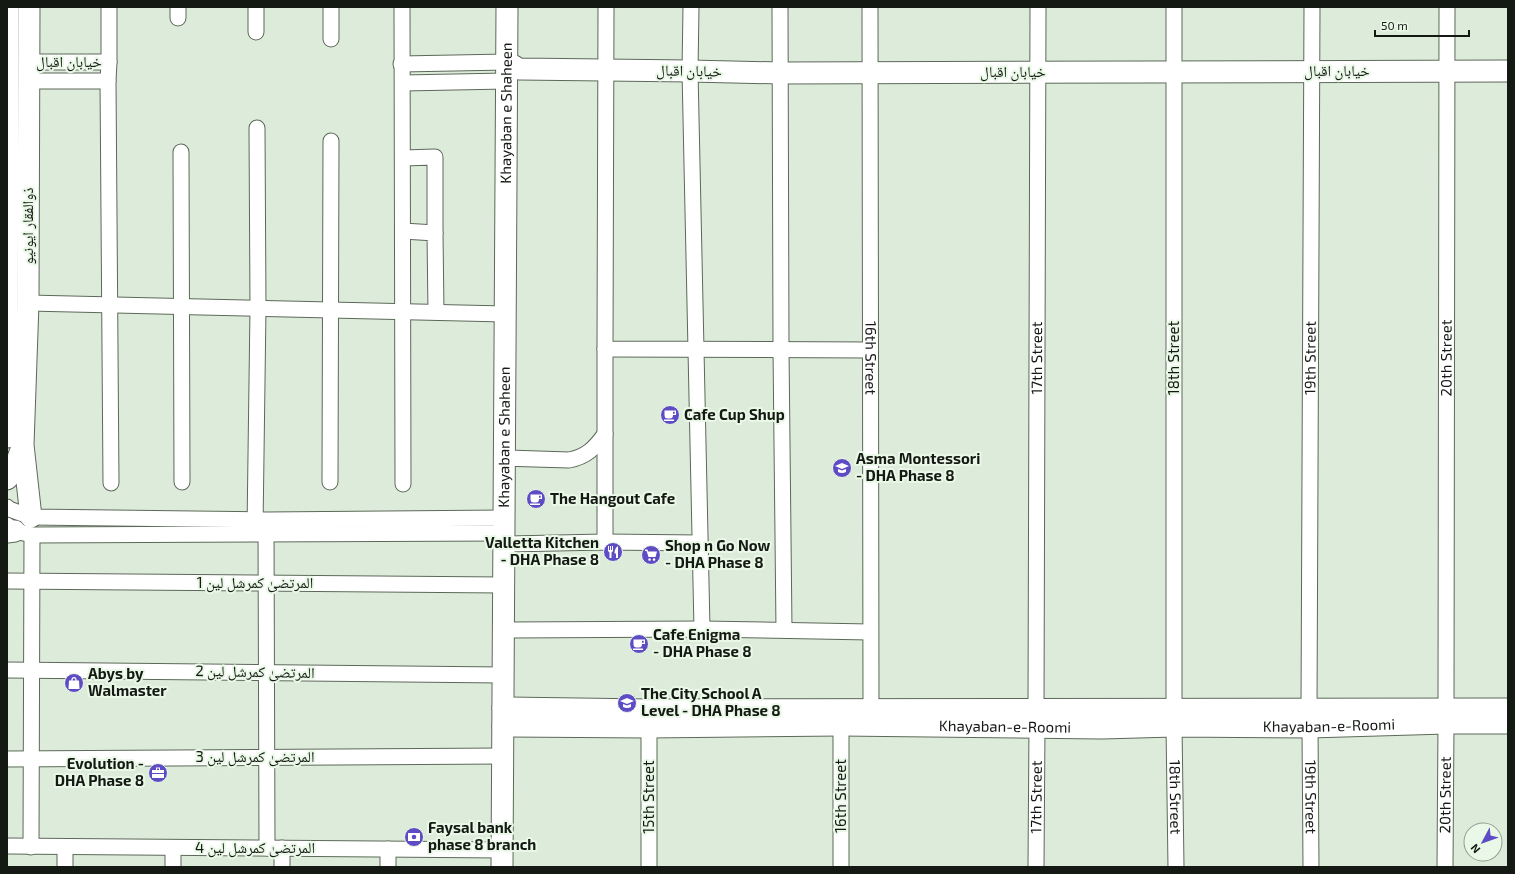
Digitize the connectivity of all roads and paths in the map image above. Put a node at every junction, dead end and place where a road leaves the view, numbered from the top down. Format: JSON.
{"nodes":[{"id":1,"x":8,"y":7,"type":"edge"},
{"id":2,"x":28,"y":7,"type":"edge"},
{"id":3,"x":108,"y":7,"type":"edge"},
{"id":4,"x":256,"y":7,"type":"edge"},
{"id":5,"x":331,"y":7,"type":"edge"},
{"id":6,"x":402,"y":7,"type":"edge"},
{"id":7,"x":507,"y":7,"type":"edge"},
{"id":8,"x":606,"y":7,"type":"edge"},
{"id":9,"x":691,"y":7,"type":"edge"},
{"id":10,"x":780,"y":7,"type":"edge"},
{"id":11,"x":870,"y":7,"type":"edge"},
{"id":12,"x":1038,"y":7,"type":"edge"},
{"id":13,"x":1174,"y":7,"type":"edge"},
{"id":14,"x":1312,"y":7,"type":"edge"},
{"id":15,"x":1447,"y":7,"type":"edge"},
{"id":16,"x":256,"y":32,"type":"dead end"},
{"id":17,"x":331,"y":39,"type":"dead end"},
{"id":18,"x":109,"y":62,"type":"junction"},
{"id":19,"x":401,"y":64,"type":"junction"},
{"id":20,"x":604,"y":70,"type":"junction"},
{"id":21,"x":510,"y":71,"type":"junction"},
{"id":22,"x":690,"y":71,"type":"junction"},
{"id":23,"x":1312,"y":71,"type":"junction"},
{"id":24,"x":1447,"y":71,"type":"junction"},
{"id":25,"x":1508,"y":71,"type":"edge"},
{"id":26,"x":28,"y":72,"type":"junction"},
{"id":27,"x":1038,"y":72,"type":"junction"},
{"id":28,"x":1174,"y":72,"type":"junction"},
{"id":29,"x":780,"y":73,"type":"junction"},
{"id":30,"x":870,"y":73,"type":"junction"},
{"id":31,"x":108,"y":81,"type":"junction"},
{"id":32,"x":403,"y":83,"type":"junction"},
{"id":33,"x":257,"y":128,"type":"dead end"},
{"id":34,"x":331,"y":141,"type":"dead end"},
{"id":35,"x":181,"y":152,"type":"dead end"},
{"id":36,"x":403,"y":158,"type":"junction"},
{"id":37,"x":403,"y":231,"type":"junction"},
{"id":38,"x":435,"y":233,"type":"junction"},
{"id":39,"x":28,"y":303,"type":"junction"},
{"id":40,"x":110,"y":305,"type":"junction"},
{"id":41,"x":181,"y":306,"type":"junction"},
{"id":42,"x":258,"y":308,"type":"junction"},
{"id":43,"x":330,"y":310,"type":"junction"},
{"id":44,"x":403,"y":312,"type":"junction"},
{"id":45,"x":436,"y":312,"type":"junction"},
{"id":46,"x":505,"y":314,"type":"junction"},
{"id":47,"x":605,"y":349,"type":"junction"},
{"id":48,"x":695,"y":349,"type":"junction"},
{"id":49,"x":781,"y":349,"type":"junction"},
{"id":50,"x":870,"y":350,"type":"junction"},
{"id":51,"x":605,"y":434,"type":"junction"},
{"id":52,"x":11,"y":439,"type":"edge"},
{"id":53,"x":504,"y":458,"type":"junction"},
{"id":54,"x":7,"y":479,"type":"edge"},
{"id":55,"x":182,"y":482,"type":"dead end"},
{"id":56,"x":330,"y":482,"type":"dead end"},
{"id":57,"x":111,"y":483,"type":"dead end"},
{"id":58,"x":403,"y":484,"type":"dead end"},
{"id":59,"x":7,"y":507,"type":"edge"},
{"id":60,"x":261,"y":527,"type":"junction"},
{"id":61,"x":19,"y":528,"type":"edge"},
{"id":62,"x":504,"y":531,"type":"junction"},
{"id":63,"x":605,"y":542,"type":"junction"},
{"id":64,"x":700,"y":543,"type":"junction"},
{"id":65,"x":7,"y":581,"type":"edge"},
{"id":66,"x":32,"y":581,"type":"junction"},
{"id":67,"x":267,"y":583,"type":"junction"},
{"id":68,"x":504,"y":585,"type":"junction"},
{"id":69,"x":702,"y":629,"type":"junction"},
{"id":70,"x":503,"y":630,"type":"junction"},
{"id":71,"x":784,"y":630,"type":"junction"},
{"id":72,"x":870,"y":632,"type":"junction"},
{"id":73,"x":7,"y":670,"type":"edge"},
{"id":74,"x":31,"y":670,"type":"junction"},
{"id":75,"x":267,"y":672,"type":"junction"},
{"id":76,"x":503,"y":675,"type":"junction"},
{"id":77,"x":871,"y":709,"type":"junction"},
{"id":78,"x":1508,"y":709,"type":"edge"},
{"id":79,"x":1446,"y":716,"type":"junction"},
{"id":80,"x":503,"y":717,"type":"junction"},
{"id":81,"x":1174,"y":717,"type":"junction"},
{"id":82,"x":1037,"y":718,"type":"junction"},
{"id":83,"x":1310,"y":718,"type":"junction"},
{"id":84,"x":1508,"y":723,"type":"edge"},
{"id":85,"x":841,"y":725,"type":"junction"},
{"id":86,"x":649,"y":727,"type":"junction"},
{"id":87,"x":503,"y":756,"type":"junction"},
{"id":88,"x":267,"y":757,"type":"junction"},
{"id":89,"x":7,"y":759,"type":"edge"},
{"id":90,"x":31,"y":759,"type":"junction"},
{"id":91,"x":7,"y":846,"type":"edge"},
{"id":92,"x":31,"y":847,"type":"junction"},
{"id":93,"x":65,"y":847,"type":"junction"},
{"id":94,"x":173,"y":848,"type":"junction"},
{"id":95,"x":275,"y":848,"type":"junction"},
{"id":96,"x":388,"y":849,"type":"junction"},
{"id":97,"x":502,"y":858,"type":"edge"},
{"id":98,"x":65,"y":867,"type":"edge"},
{"id":99,"x":173,"y":867,"type":"edge"},
{"id":100,"x":282,"y":867,"type":"edge"},
{"id":101,"x":388,"y":867,"type":"edge"},
{"id":102,"x":649,"y":867,"type":"edge"},
{"id":103,"x":841,"y":867,"type":"edge"},
{"id":104,"x":1036,"y":867,"type":"edge"},
{"id":105,"x":1176,"y":867,"type":"edge"},
{"id":106,"x":1311,"y":867,"type":"edge"},
{"id":107,"x":1445,"y":867,"type":"edge"}],
"edges":[{"from":1,"to":52,"type":"street","name":"ذوالفقار ایونیو"},
{"from":2,"to":26,"type":"street","name":"ذوالفقار ایونیو"},
{"from":3,"to":18,"type":"street"},
{"from":4,"to":16,"type":"street"},
{"from":5,"to":17,"type":"street"},
{"from":6,"to":19,"type":"street"},
{"from":7,"to":21,"type":"street","name":"Khayaban e Shaheen"},
{"from":8,"to":20,"type":"street"},
{"from":9,"to":22,"type":"street"},
{"from":10,"to":29,"type":"street"},
{"from":11,"to":30,"type":"street","name":"16th Street"},
{"from":12,"to":27,"type":"street","name":"17th Street"},
{"from":13,"to":28,"type":"street","name":"18th Street"},
{"from":14,"to":23,"type":"street","name":"19th Street"},
{"from":15,"to":24,"type":"street","name":"20th Street"},
{"from":18,"to":26,"type":"street","name":"خیابان اقبال"},
{"from":18,"to":31,"type":"street"},
{"from":19,"to":21,"type":"street","name":"خیابان اقبال"},
{"from":19,"to":32,"type":"street"},
{"from":20,"to":21,"type":"street","name":"خیابان اقبال"},
{"from":20,"to":22,"type":"street","name":"خیابان اقبال"},
{"from":20,"to":47,"type":"street"},
{"from":21,"to":32,"type":"street","name":"خیابان اقبال"},
{"from":21,"to":46,"type":"street","name":"Khayaban e Shaheen"},
{"from":22,"to":29,"type":"street","name":"خیابان اقبال"},
{"from":22,"to":48,"type":"street"},
{"from":23,"to":24,"type":"street","name":"خیابان اقبال"},
{"from":23,"to":28,"type":"street","name":"خیابان اقبال"},
{"from":23,"to":83,"type":"street","name":"19th Street"},
{"from":24,"to":25,"type":"street","name":"خیابان اقبال"},
{"from":24,"to":79,"type":"street","name":"20th Street"},
{"from":26,"to":31,"type":"street","name":"خیابان اقبال"},
{"from":26,"to":39,"type":"street","name":"ذوالفقار ایونیو"},
{"from":27,"to":28,"type":"street","name":"خیابان اقبال"},
{"from":27,"to":30,"type":"street","name":"خیابان اقبال"},
{"from":27,"to":82,"type":"street","name":"17th Street"},
{"from":28,"to":81,"type":"street","name":"18th Street"},
{"from":29,"to":30,"type":"street","name":"خیابان اقبال"},
{"from":29,"to":49,"type":"street"},
{"from":30,"to":50,"type":"street","name":"16th Street"},
{"from":31,"to":40,"type":"street"},
{"from":32,"to":36,"type":"street"},
{"from":33,"to":42,"type":"street"},
{"from":34,"to":43,"type":"street"},
{"from":35,"to":41,"type":"street"},
{"from":36,"to":37,"type":"street"},
{"from":36,"to":38,"type":"street"},
{"from":37,"to":38,"type":"street"},
{"from":37,"to":44,"type":"street"},
{"from":38,"to":45,"type":"street"},
{"from":39,"to":40,"type":"street"},
{"from":39,"to":52,"type":"street","name":"ذوالفقار ایونیو"},
{"from":40,"to":41,"type":"street"},
{"from":40,"to":57,"type":"street"},
{"from":41,"to":42,"type":"street"},
{"from":41,"to":55,"type":"street"},
{"from":42,"to":43,"type":"street"},
{"from":42,"to":60,"type":"street"},
{"from":43,"to":44,"type":"street"},
{"from":43,"to":56,"type":"street"},
{"from":44,"to":45,"type":"street"},
{"from":44,"to":58,"type":"street"},
{"from":45,"to":46,"type":"street"},
{"from":46,"to":53,"type":"street","name":"Khayaban e Shaheen"},
{"from":47,"to":48,"type":"street"},
{"from":47,"to":51,"type":"street"},
{"from":48,"to":49,"type":"street"},
{"from":48,"to":64,"type":"street"},
{"from":49,"to":50,"type":"street"},
{"from":49,"to":71,"type":"street"},
{"from":50,"to":72,"type":"street","name":"16th Street"},
{"from":51,"to":53,"type":"street"},
{"from":51,"to":63,"type":"street"},
{"from":52,"to":54,"type":"street"},
{"from":52,"to":61,"type":"street"},
{"from":53,"to":62,"type":"street","name":"Khayaban e Shaheen"},
{"from":59,"to":61,"type":"street"},
{"from":60,"to":61,"type":"street"},
{"from":60,"to":62,"type":"street"},
{"from":60,"to":67,"type":"street"},
{"from":61,"to":66,"type":"street"},
{"from":62,"to":63,"type":"street"},
{"from":62,"to":68,"type":"street","name":"Khayaban e Shaheen"},
{"from":63,"to":64,"type":"street"},
{"from":64,"to":69,"type":"street"},
{"from":65,"to":66,"type":"street","name":"المرتضیٰ کمرشل لین 1"},
{"from":66,"to":67,"type":"street","name":"المرتضیٰ کمرشل لین 1"},
{"from":66,"to":74,"type":"street"},
{"from":67,"to":68,"type":"street","name":"المرتضیٰ کمرشل لین 1"},
{"from":67,"to":75,"type":"street"},
{"from":68,"to":70,"type":"street","name":"Khayaban e Shaheen"},
{"from":69,"to":70,"type":"street"},
{"from":69,"to":71,"type":"street"},
{"from":70,"to":76,"type":"street","name":"Khayaban e Shaheen"},
{"from":71,"to":72,"type":"street"},
{"from":72,"to":77,"type":"street","name":"16th Street"},
{"from":73,"to":74,"type":"street","name":"المرتضیٰ کمرشل لین 2"},
{"from":74,"to":75,"type":"street","name":"المرتضیٰ کمرشل لین 2"},
{"from":74,"to":90,"type":"street"},
{"from":75,"to":76,"type":"street","name":"المرتضیٰ کمرشل لین 2"},
{"from":75,"to":88,"type":"street"},
{"from":76,"to":80,"type":"street","name":"Khayaban e Shaheen"},
{"from":77,"to":80,"type":"street","name":"Khayaban-e-Roomi"},
{"from":77,"to":82,"type":"street","name":"Khayaban-e-Roomi"},
{"from":78,"to":79,"type":"street","name":"Khayaban-e-Roomi"},
{"from":79,"to":83,"type":"street","name":"Khayaban-e-Roomi"},
{"from":79,"to":84,"type":"street","name":"Khayaban-e-Roomi"},
{"from":79,"to":107,"type":"street","name":"20th Street"},
{"from":80,"to":86,"type":"street","name":"Khayaban-e-Roomi"},
{"from":80,"to":87,"type":"street","name":"Khayaban e Shaheen"},
{"from":81,"to":82,"type":"street","name":"Khayaban-e-Roomi"},
{"from":81,"to":83,"type":"street","name":"Khayaban-e-Roomi"},
{"from":81,"to":105,"type":"street","name":"18th Street"},
{"from":82,"to":85,"type":"street","name":"Khayaban-e-Roomi"},
{"from":82,"to":104,"type":"street","name":"17th Street"},
{"from":83,"to":106,"type":"street","name":"19th Street"},
{"from":85,"to":86,"type":"street","name":"Khayaban-e-Roomi"},
{"from":85,"to":103,"type":"street","name":"16th Street"},
{"from":86,"to":102,"type":"street","name":"15th Street"},
{"from":87,"to":88,"type":"street","name":"المرتضیٰ کمرشل لین 3"},
{"from":87,"to":97,"type":"street","name":"Khayaban e Shaheen"},
{"from":88,"to":90,"type":"street","name":"المرتضیٰ کمرشل لین 3"},
{"from":88,"to":95,"type":"street"},
{"from":89,"to":90,"type":"street","name":"المرتضیٰ کمرشل لین 3"},
{"from":90,"to":92,"type":"street"},
{"from":91,"to":92,"type":"street","name":"المرتضیٰ کمرشل لین 4"},
{"from":92,"to":93,"type":"street","name":"المرتضیٰ کمرشل لین 4"},
{"from":93,"to":94,"type":"street","name":"المرتضیٰ کمرشل لین 4"},
{"from":93,"to":98,"type":"street"},
{"from":94,"to":95,"type":"street","name":"المرتضیٰ کمرشل لین 4"},
{"from":94,"to":99,"type":"street"},
{"from":95,"to":96,"type":"street","name":"المرتضیٰ کمرشل لین 4"},
{"from":95,"to":100,"type":"street"},
{"from":96,"to":97,"type":"street","name":"المرتضیٰ کمرشل لین 4"},
{"from":96,"to":101,"type":"street"}]}
